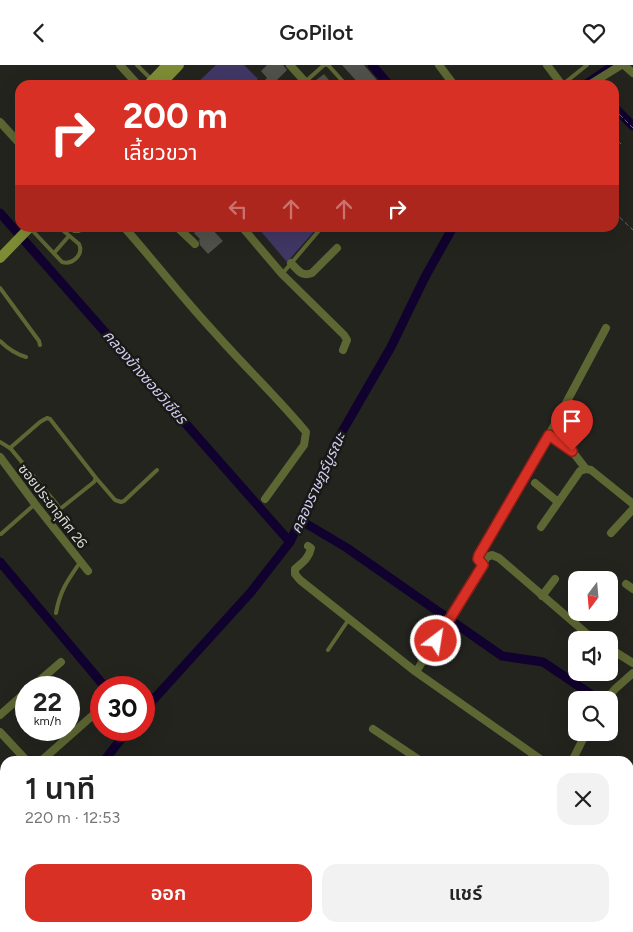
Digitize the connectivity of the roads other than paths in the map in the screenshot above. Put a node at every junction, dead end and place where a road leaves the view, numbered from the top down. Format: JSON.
{"nodes":[{"id":1,"x":120,"y":65,"type":"edge"},
{"id":2,"x":137,"y":65,"type":"edge"},
{"id":3,"x":179,"y":65,"type":"edge"},
{"id":4,"x":290,"y":65,"type":"edge"},
{"id":5,"x":325,"y":65,"type":"edge"},
{"id":6,"x":439,"y":65,"type":"edge"},
{"id":7,"x":547,"y":65,"type":"edge"},
{"id":8,"x":587,"y":65,"type":"edge"},
{"id":9,"x":623,"y":65,"type":"edge"},
{"id":10,"x":165,"y":66,"type":"edge"},
{"id":11,"x":633,"y":73,"type":"edge"},
{"id":12,"x":134,"y":80,"type":"edge"},
{"id":13,"x":150,"y":80,"type":"edge"},
{"id":14,"x":156,"y":80,"type":"edge"},
{"id":15,"x":159,"y":80,"type":"edge"},
{"id":16,"x":303,"y":80,"type":"edge"},
{"id":17,"x":310,"y":80,"type":"edge"},
{"id":18,"x":342,"y":80,"type":"edge"},
{"id":19,"x":450,"y":80,"type":"edge"},
{"id":20,"x":558,"y":80,"type":"edge"},
{"id":21,"x":568,"y":80,"type":"edge"},
{"id":22,"x":598,"y":80,"type":"edge"},
{"id":23,"x":0,"y":122,"type":"edge"},
{"id":24,"x":15,"y":138,"type":"edge"},
{"id":25,"x":21,"y":232,"type":"edge"},
{"id":26,"x":64,"y":232,"type":"edge"},
{"id":27,"x":129,"y":232,"type":"edge"},
{"id":28,"x":182,"y":232,"type":"edge"},
{"id":29,"x":246,"y":232,"type":"edge"},
{"id":30,"x":318,"y":232,"type":"edge"},
{"id":31,"x":68,"y":237,"type":"junction"},
{"id":32,"x":194,"y":244,"type":"dead end"},
{"id":33,"x":337,"y":247,"type":"dead end"},
{"id":34,"x":0,"y":248,"type":"edge"},
{"id":35,"x":54,"y":253,"type":"junction"},
{"id":36,"x":0,"y":258,"type":"edge"},
{"id":37,"x":291,"y":263,"type":"junction"},
{"id":38,"x":282,"y":274,"type":"junction"},
{"id":39,"x":0,"y":288,"type":"edge"},
{"id":40,"x":606,"y":328,"type":"dead end"},
{"id":41,"x":0,"y":341,"type":"edge"},
{"id":42,"x":40,"y":345,"type":"dead end"},
{"id":43,"x":343,"y":350,"type":"dead end"},
{"id":44,"x":26,"y":357,"type":"dead end"},
{"id":45,"x":549,"y":435,"type":"junction"},
{"id":46,"x":0,"y":442,"type":"edge"},
{"id":47,"x":10,"y":448,"type":"junction"},
{"id":48,"x":0,"y":457,"type":"edge"},
{"id":49,"x":586,"y":469,"type":"junction"},
{"id":50,"x":157,"y":470,"type":"dead end"},
{"id":51,"x":96,"y":478,"type":"junction"},
{"id":52,"x":535,"y":483,"type":"dead end"},
{"id":53,"x":265,"y":499,"type":"dead end"},
{"id":54,"x":558,"y":501,"type":"junction"},
{"id":55,"x":633,"y":504,"type":"edge"},
{"id":56,"x":35,"y":505,"type":"junction"},
{"id":57,"x":633,"y":509,"type":"edge"},
{"id":58,"x":541,"y":527,"type":"dead end"},
{"id":59,"x":611,"y":533,"type":"dead end"},
{"id":60,"x":1,"y":534,"type":"dead end"},
{"id":61,"x":308,"y":545,"type":"dead end"},
{"id":62,"x":81,"y":561,"type":"junction"},
{"id":63,"x":483,"y":565,"type":"junction"},
{"id":64,"x":88,"y":571,"type":"dead end"},
{"id":65,"x":555,"y":579,"type":"dead end"},
{"id":66,"x":542,"y":595,"type":"junction"},
{"id":67,"x":56,"y":613,"type":"dead end"},
{"id":68,"x":349,"y":619,"type":"junction"},
{"id":69,"x":584,"y":631,"type":"edge"},
{"id":70,"x":328,"y":651,"type":"dead end"},
{"id":71,"x":618,"y":654,"type":"edge"},
{"id":72,"x":61,"y":662,"type":"dead end"},
{"id":73,"x":633,"y":663,"type":"edge"},
{"id":74,"x":416,"y":673,"type":"junction"},
{"id":75,"x":633,"y":673,"type":"edge"},
{"id":76,"x":45,"y":676,"type":"edge"},
{"id":77,"x":613,"y":691,"type":"edge"},
{"id":78,"x":15,"y":702,"type":"edge"},
{"id":79,"x":0,"y":715,"type":"edge"},
{"id":80,"x":90,"y":718,"type":"edge"},
{"id":81,"x":373,"y":729,"type":"dead end"},
{"id":82,"x":1,"y":736,"type":"edge"},
{"id":83,"x":582,"y":741,"type":"edge"},
{"id":84,"x":22,"y":756,"type":"edge"},
{"id":85,"x":47,"y":756,"type":"edge"},
{"id":86,"x":414,"y":756,"type":"edge"},
{"id":87,"x":536,"y":756,"type":"edge"},
{"id":88,"x":574,"y":756,"type":"edge"}],
"edges":[{"from":1,"to":12,"type":"street"},
{"from":2,"to":13,"type":"lane"},
{"from":3,"to":15,"type":"main road"},
{"from":4,"to":16,"type":"street"},
{"from":5,"to":17,"type":"lane"},
{"from":5,"to":18,"type":"lane"},
{"from":6,"to":19,"type":"street"},
{"from":7,"to":20,"type":"street"},
{"from":8,"to":21,"type":"lane"},
{"from":9,"to":11,"type":"street"},
{"from":9,"to":22,"type":"street"},
{"from":10,"to":14,"type":"main road"},
{"from":23,"to":24,"type":"street"},
{"from":25,"to":34,"type":"main road"},
{"from":25,"to":35,"type":"lane"},
{"from":25,"to":36,"type":"main road"},
{"from":26,"to":31,"type":"lane"},
{"from":27,"to":53,"type":"street"},
{"from":28,"to":32,"type":"street"},
{"from":29,"to":38,"type":"street"},
{"from":30,"to":37,"type":"lane"},
{"from":31,"to":35,"type":"lane"},
{"from":31,"to":35,"type":"lane"},
{"from":33,"to":37,"type":"street"},
{"from":37,"to":38,"type":"lane"},
{"from":38,"to":43,"type":"street"},
{"from":39,"to":42,"type":"lane"},
{"from":40,"to":45,"type":"street"},
{"from":41,"to":44,"type":"lane"},
{"from":45,"to":49,"type":"street"},
{"from":45,"to":63,"type":"street"},
{"from":46,"to":47,"type":"lane"},
{"from":47,"to":51,"type":"lane"},
{"from":47,"to":51,"type":"lane"},
{"from":48,"to":56,"type":"street","name":"ซอยประชาอุทิศ 26"},
{"from":49,"to":54,"type":"street"},
{"from":49,"to":55,"type":"street"},
{"from":50,"to":51,"type":"lane"},
{"from":52,"to":54,"type":"street"},
{"from":54,"to":58,"type":"street"},
{"from":56,"to":60,"type":"lane"},
{"from":56,"to":62,"type":"street","name":"ซอยประชาอุทิศ 26"},
{"from":57,"to":59,"type":"street"},
{"from":61,"to":68,"type":"street"},
{"from":62,"to":64,"type":"street","name":"ซอยประชาอุทิศ 26"},
{"from":62,"to":67,"type":"lane"},
{"from":63,"to":66,"type":"street"},
{"from":63,"to":74,"type":"street"},
{"from":65,"to":66,"type":"street"},
{"from":66,"to":69,"type":"street"},
{"from":68,"to":70,"type":"lane"},
{"from":68,"to":74,"type":"street"},
{"from":71,"to":73,"type":"street"},
{"from":72,"to":76,"type":"street"},
{"from":74,"to":87,"type":"street"},
{"from":75,"to":77,"type":"street"},
{"from":78,"to":79,"type":"street"},
{"from":80,"to":85,"type":"street"},
{"from":81,"to":86,"type":"street"},
{"from":82,"to":84,"type":"street"},
{"from":83,"to":88,"type":"street"}]}
